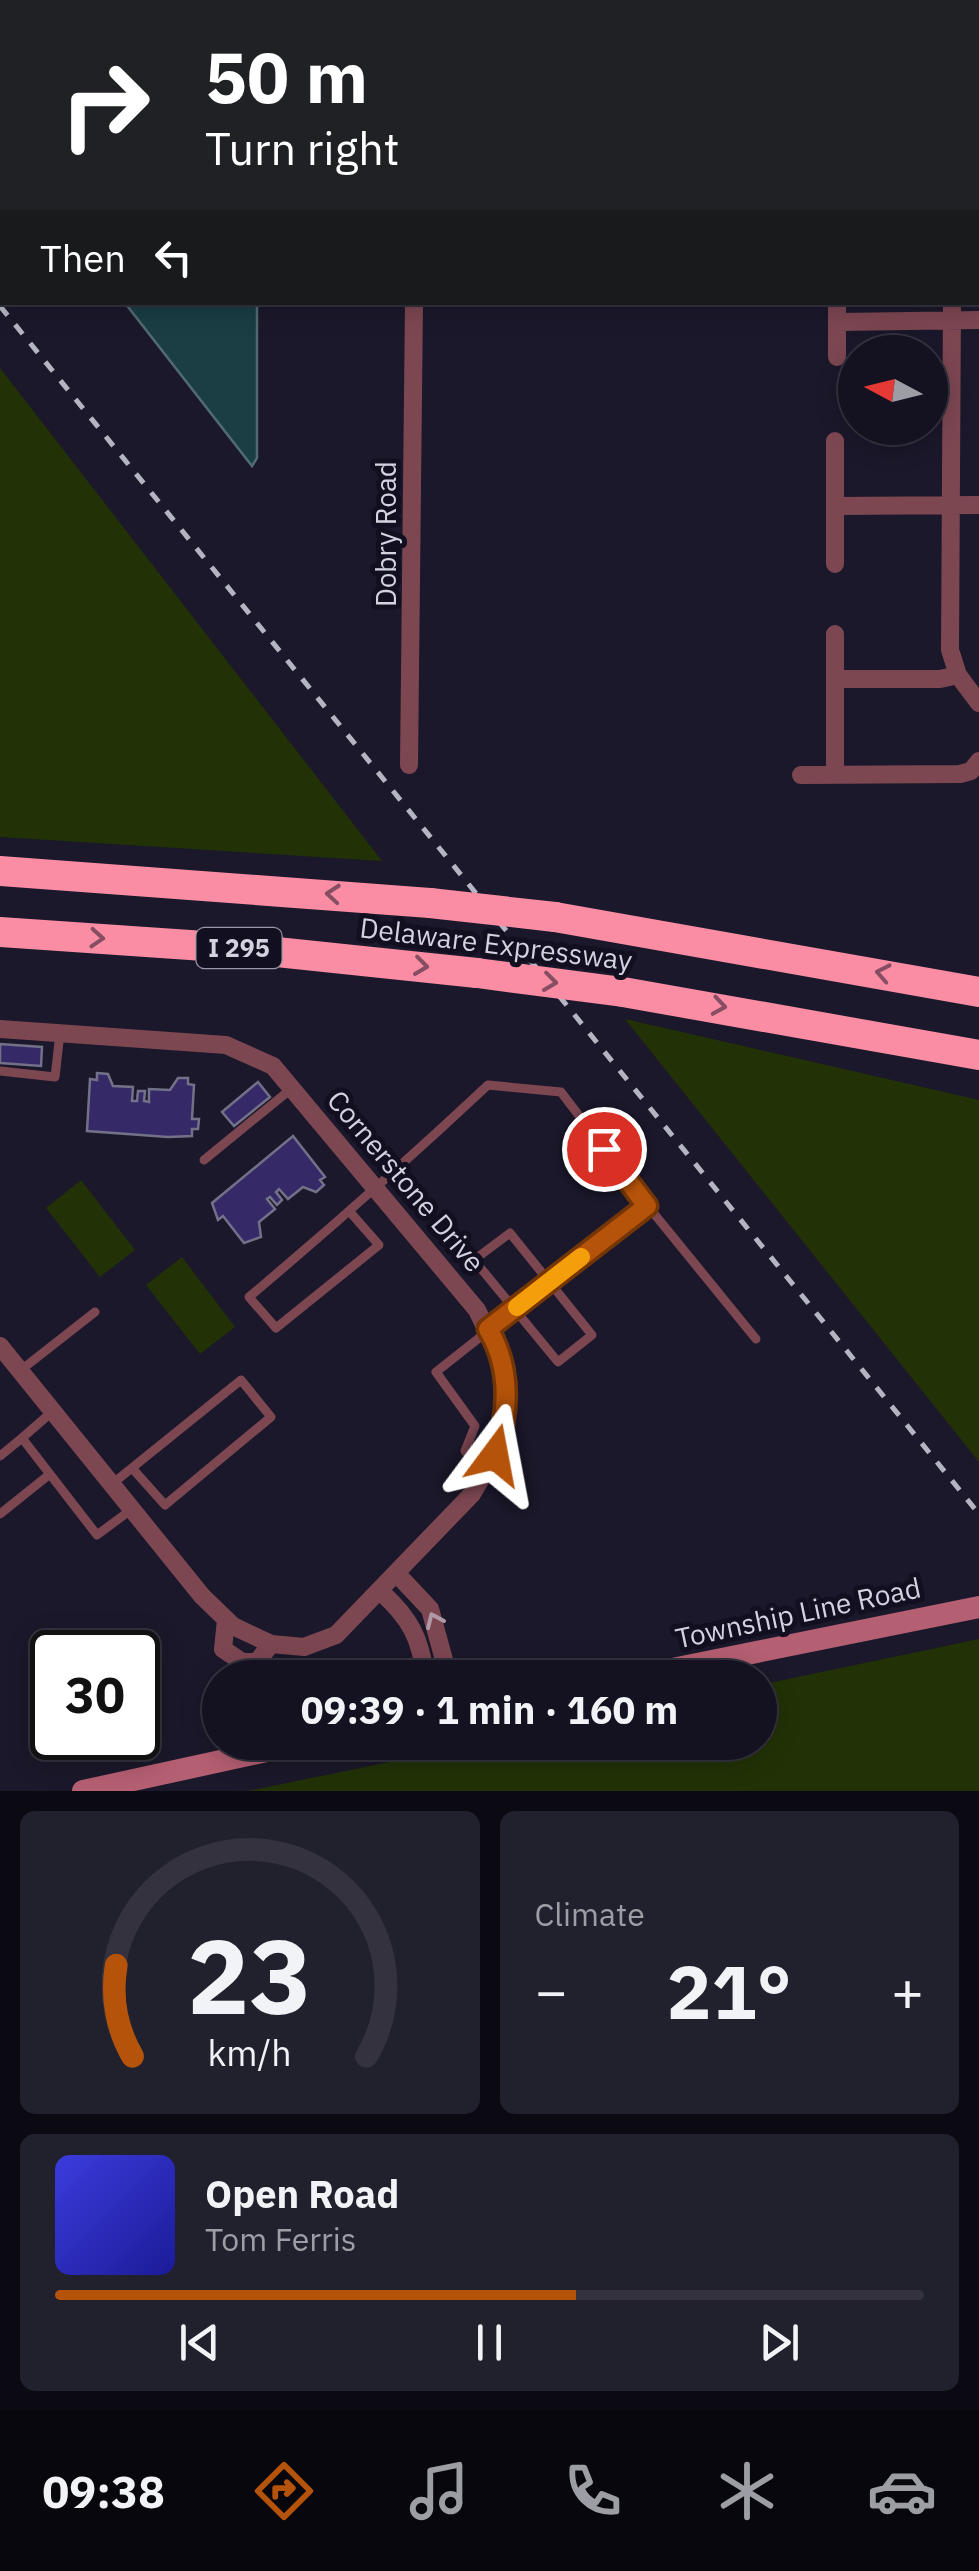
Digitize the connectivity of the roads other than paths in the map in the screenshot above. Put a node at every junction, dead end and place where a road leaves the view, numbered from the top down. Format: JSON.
{"nodes":[{"id":1,"x":414,"y":305,"type":"edge"},
{"id":2,"x":837,"y":305,"type":"edge"},
{"id":3,"x":952,"y":311,"type":"edge"},
{"id":4,"x":979,"y":320,"type":"edge"},
{"id":5,"x":838,"y":322,"type":"junction"},
{"id":6,"x":837,"y":357,"type":"dead end"},
{"id":7,"x":835,"y":441,"type":"dead end"},
{"id":8,"x":836,"y":506,"type":"junction"},
{"id":9,"x":951,"y":506,"type":"junction"},
{"id":10,"x":979,"y":506,"type":"edge"},
{"id":11,"x":836,"y":564,"type":"dead end"},
{"id":12,"x":835,"y":634,"type":"dead end"},
{"id":13,"x":958,"y":674,"type":"junction"},
{"id":14,"x":835,"y":679,"type":"junction"},
{"id":15,"x":979,"y":704,"type":"edge"},
{"id":16,"x":979,"y":761,"type":"edge"},
{"id":17,"x":409,"y":765,"type":"dead end"},
{"id":18,"x":801,"y":775,"type":"dead end"},
{"id":19,"x":835,"y":775,"type":"junction"},
{"id":20,"x":0,"y":871,"type":"edge"},
{"id":21,"x":0,"y":932,"type":"edge"},
{"id":22,"x":979,"y":992,"type":"edge"},
{"id":23,"x":0,"y":1029,"type":"edge"},
{"id":24,"x":60,"y":1033,"type":"junction"},
{"id":25,"x":979,"y":1055,"type":"edge"},
{"id":26,"x":0,"y":1071,"type":"edge"},
{"id":27,"x":293,"y":1088,"type":"junction"},
{"id":28,"x":204,"y":1160,"type":"dead end"},
{"id":29,"x":377,"y":1190,"type":"junction"},
{"id":30,"x":647,"y":1206,"type":"junction"},
{"id":31,"x":350,"y":1212,"type":"junction"},
{"id":32,"x":550,"y":1282,"type":"junction"},
{"id":33,"x":513,"y":1310,"type":"junction"},
{"id":34,"x":96,"y":1312,"type":"dead end"},
{"id":35,"x":488,"y":1329,"type":"junction"},
{"id":36,"x":756,"y":1339,"type":"dead end"},
{"id":37,"x":0,"y":1346,"type":"edge"},
{"id":38,"x":22,"y":1370,"type":"junction"},
{"id":39,"x":53,"y":1411,"type":"junction"},
{"id":40,"x":22,"y":1438,"type":"junction"},
{"id":41,"x":0,"y":1456,"type":"edge"},
{"id":42,"x":132,"y":1468,"type":"junction"},
{"id":43,"x":50,"y":1474,"type":"junction"},
{"id":44,"x":484,"y":1478,"type":"junction"},
{"id":45,"x":112,"y":1484,"type":"junction"},
{"id":46,"x":132,"y":1509,"type":"junction"},
{"id":47,"x":0,"y":1514,"type":"edge"},
{"id":48,"x":398,"y":1574,"type":"junction"},
{"id":49,"x":381,"y":1592,"type":"junction"},
{"id":50,"x":979,"y":1607,"type":"edge"},
{"id":51,"x":226,"y":1620,"type":"junction"},
{"id":52,"x":271,"y":1644,"type":"junction"},
{"id":53,"x":423,"y":1660,"type":"edge"},
{"id":54,"x":445,"y":1660,"type":"edge"},
{"id":55,"x":717,"y":1660,"type":"edge"},
{"id":56,"x":225,"y":1760,"type":"edge"},
{"id":57,"x":83,"y":1791,"type":"edge"}],
"edges":[{"from":1,"to":17,"type":"street","name":"Dobry Road"},
{"from":2,"to":5,"type":"street"},
{"from":3,"to":4,"type":"street"},
{"from":3,"to":5,"type":"street"},
{"from":3,"to":9,"type":"street"},
{"from":5,"to":6,"type":"street"},
{"from":7,"to":8,"type":"street"},
{"from":8,"to":9,"type":"street"},
{"from":8,"to":11,"type":"street"},
{"from":9,"to":10,"type":"street"},
{"from":9,"to":13,"type":"street"},
{"from":12,"to":14,"type":"street"},
{"from":13,"to":14,"type":"street"},
{"from":13,"to":15,"type":"street"},
{"from":14,"to":19,"type":"street"},
{"from":16,"to":19,"type":"street"},
{"from":18,"to":19,"type":"street"},
{"from":22,"to":20,"type":"highway","name":"Delaware Expressway","number":"I 295","one_way":true,"bridge":true},
{"from":21,"to":25,"type":"highway","name":"Delaware Expressway","number":"I 295","one_way":true,"bridge":true},
{"from":23,"to":24,"type":"street","name":"Cornerstone Drive"},
{"from":24,"to":26,"type":"lane"},
{"from":24,"to":27,"type":"street","name":"Cornerstone Drive"},
{"from":27,"to":28,"type":"lane"},
{"from":27,"to":29,"type":"street","name":"Cornerstone Drive"},
{"from":29,"to":30,"type":"lane"},
{"from":29,"to":31,"type":"lane"},
{"from":29,"to":35,"type":"street","name":"Cornerstone Drive"},
{"from":30,"to":32,"type":"lane"},
{"from":30,"to":36,"type":"lane"},
{"from":31,"to":31,"type":"lane"},
{"from":32,"to":33,"type":"lane"},
{"from":32,"to":33,"type":"lane"},
{"from":32,"to":33,"type":"lane"},
{"from":33,"to":35,"type":"lane"},
{"from":34,"to":38,"type":"lane"},
{"from":35,"to":44,"type":"street","name":"Cornerstone Drive"},
{"from":35,"to":44,"type":"lane"},
{"from":37,"to":38,"type":"street","name":"Cornerstone Drive"},
{"from":38,"to":39,"type":"street","name":"Cornerstone Drive"},
{"from":39,"to":40,"type":"lane"},
{"from":39,"to":45,"type":"street","name":"Cornerstone Drive"},
{"from":40,"to":41,"type":"lane"},
{"from":40,"to":43,"type":"lane"},
{"from":42,"to":42,"type":"lane"},
{"from":42,"to":45,"type":"lane"},
{"from":43,"to":46,"type":"lane"},
{"from":43,"to":47,"type":"lane"},
{"from":44,"to":48,"type":"street","name":"Cornerstone Drive"},
{"from":45,"to":46,"type":"street","name":"Cornerstone Drive"},
{"from":46,"to":51,"type":"street","name":"Cornerstone Drive"},
{"from":48,"to":49,"type":"street","name":"Cornerstone Drive"},
{"from":54,"to":48,"type":"street","one_way":true},
{"from":49,"to":52,"type":"street","name":"Cornerstone Drive"},
{"from":49,"to":53,"type":"street"},
{"from":50,"to":55,"type":"street","name":"Township Line Road"},
{"from":51,"to":52,"type":"street","name":"Cornerstone Drive"},
{"from":51,"to":52,"type":"street"},
{"from":56,"to":57,"type":"street"}]}
